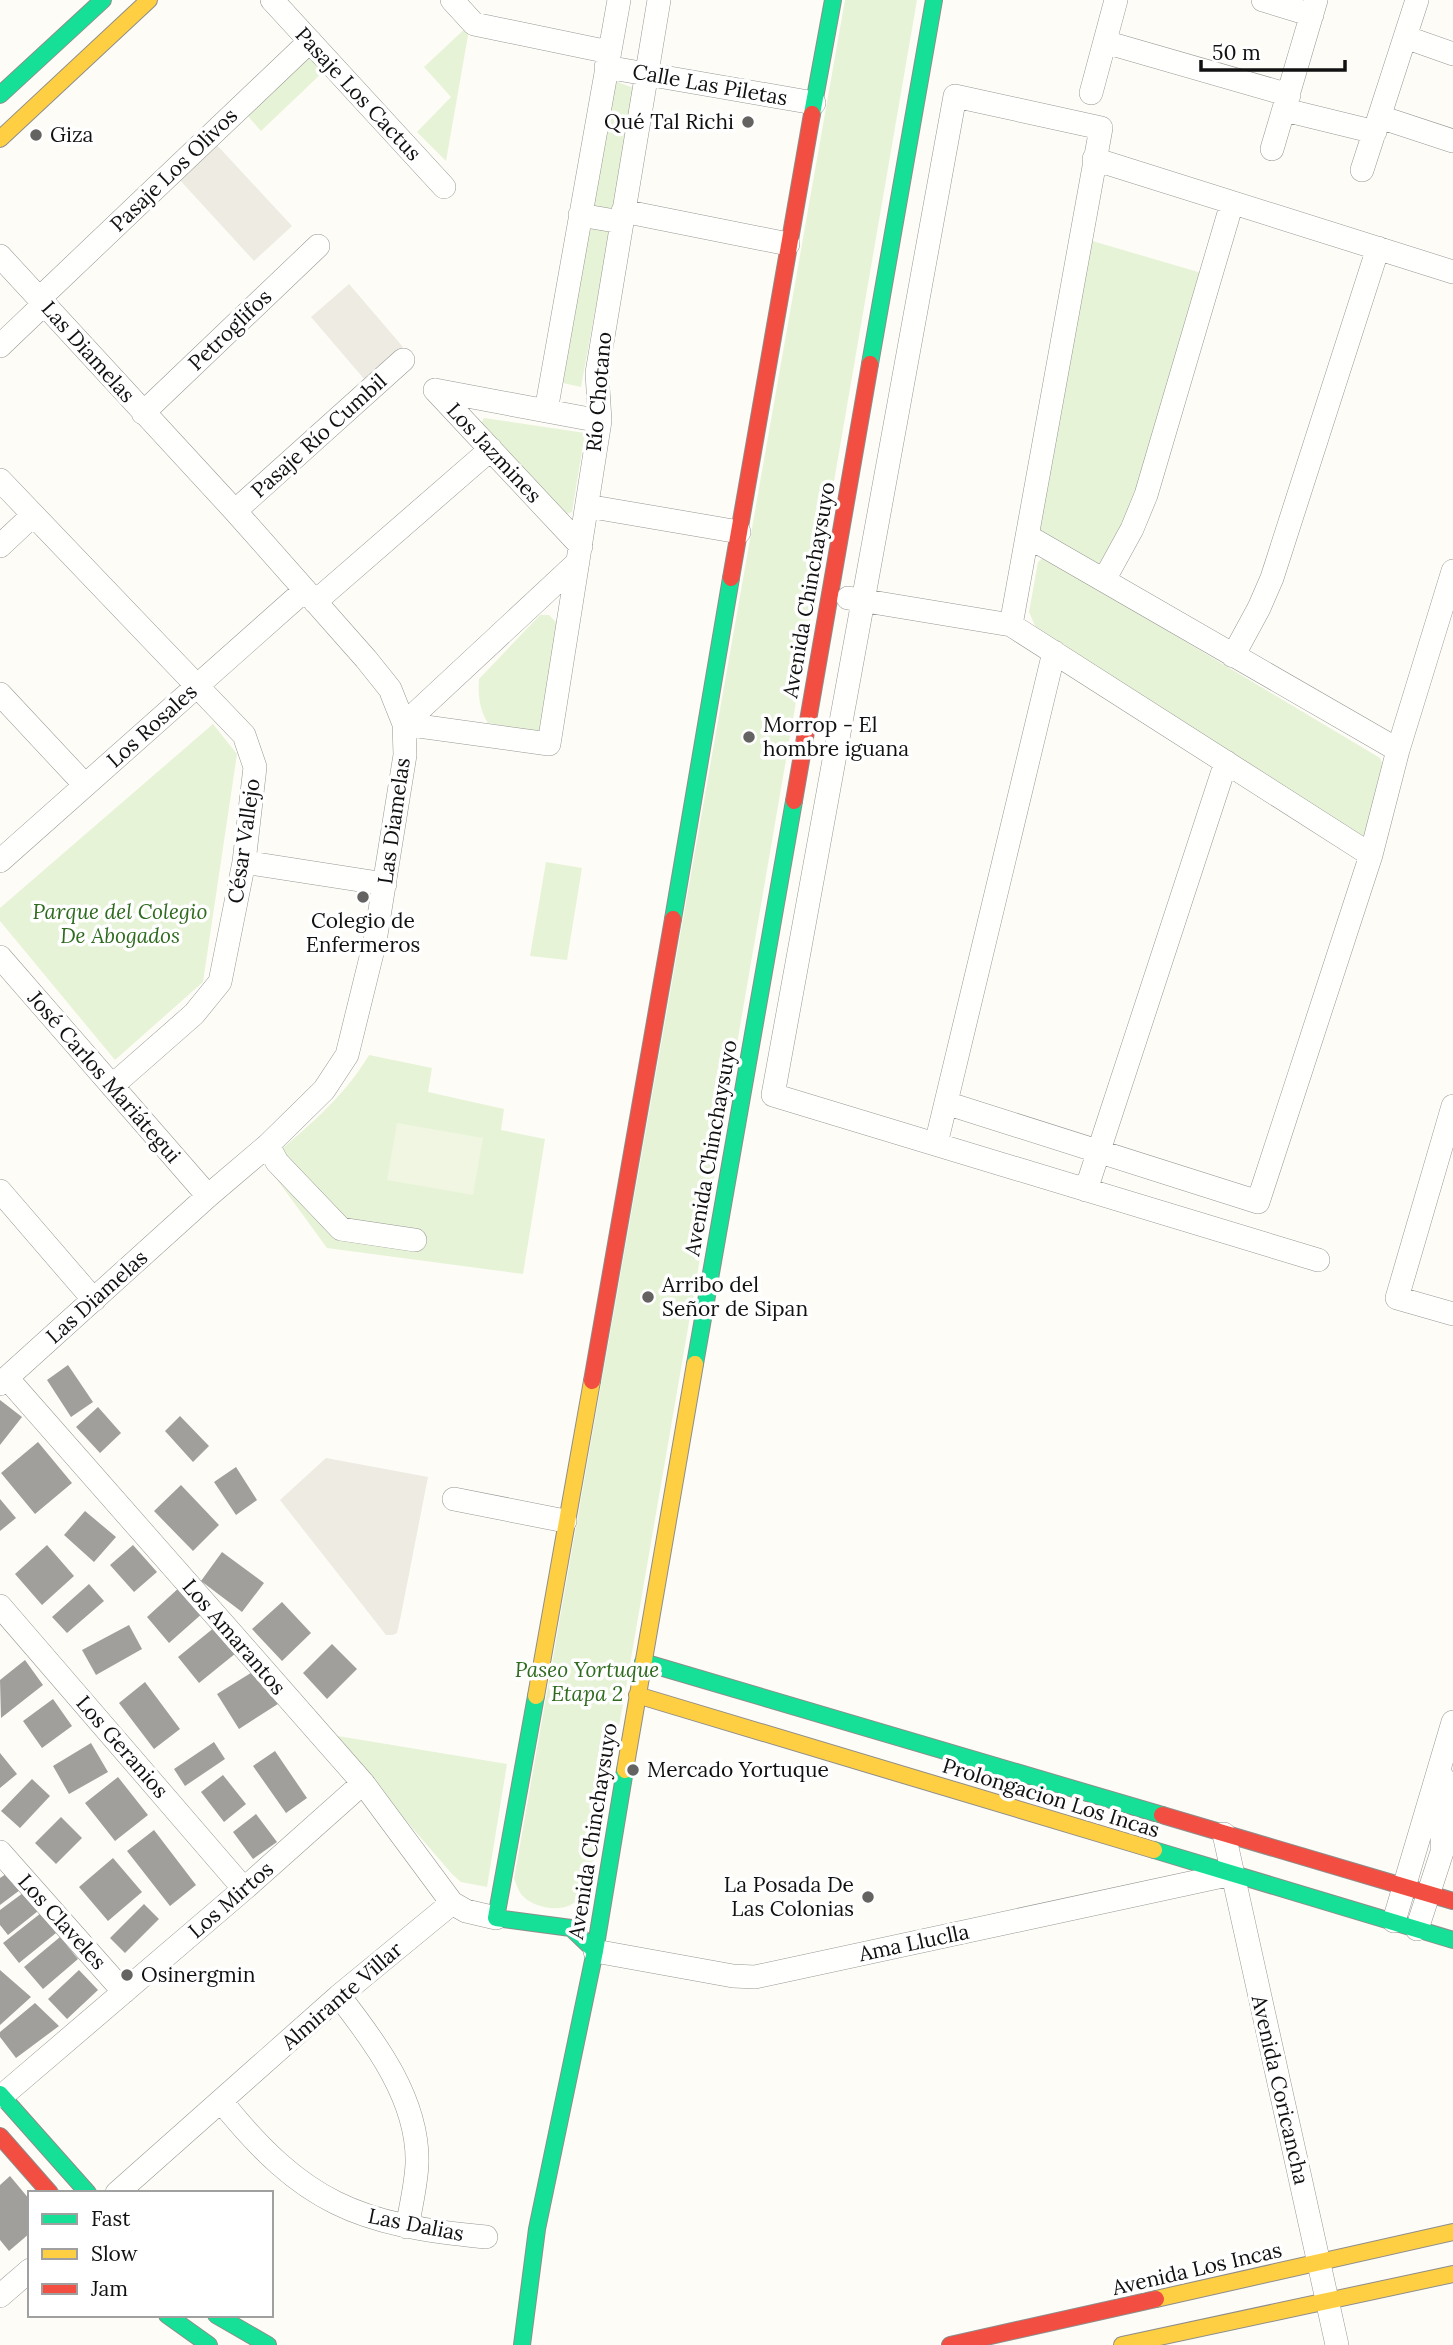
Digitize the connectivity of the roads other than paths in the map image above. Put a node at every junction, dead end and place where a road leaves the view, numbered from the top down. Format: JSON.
{"nodes":[{"id":1,"x":103,"y":0,"type":"edge"},
{"id":2,"x":272,"y":0,"type":"edge"},
{"id":3,"x":452,"y":0,"type":"edge"},
{"id":4,"x":619,"y":0,"type":"edge"},
{"id":5,"x":659,"y":0,"type":"edge"},
{"id":6,"x":833,"y":0,"type":"edge"},
{"id":7,"x":934,"y":0,"type":"edge"},
{"id":8,"x":1116,"y":0,"type":"edge"},
{"id":9,"x":1263,"y":0,"type":"edge"},
{"id":10,"x":1416,"y":0,"type":"edge"},
{"id":11,"x":135,"y":5,"type":"edge"},
{"id":12,"x":1314,"y":8,"type":"edge"},
{"id":13,"x":1405,"y":37,"type":"junction"},
{"id":14,"x":310,"y":41,"type":"junction"},
{"id":15,"x":1105,"y":42,"type":"junction"},
{"id":16,"x":1453,"y":54,"type":"edge"},
{"id":17,"x":607,"y":59,"type":"junction"},
{"id":18,"x":645,"y":74,"type":"junction"},
{"id":19,"x":1091,"y":93,"type":"dead end"},
{"id":20,"x":0,"y":94,"type":"edge"},
{"id":21,"x":1287,"y":102,"type":"junction"},
{"id":22,"x":814,"y":103,"type":"junction"},
{"id":23,"x":1378,"y":125,"type":"junction"},
{"id":24,"x":0,"y":139,"type":"edge"},
{"id":25,"x":1453,"y":141,"type":"edge"},
{"id":26,"x":1272,"y":149,"type":"dead end"},
{"id":27,"x":1094,"y":159,"type":"junction"},
{"id":28,"x":1362,"y":170,"type":"dead end"},
{"id":29,"x":444,"y":187,"type":"dead end"},
{"id":30,"x":1232,"y":202,"type":"junction"},
{"id":31,"x":580,"y":215,"type":"junction"},
{"id":32,"x":622,"y":217,"type":"junction"},
{"id":33,"x":788,"y":244,"type":"junction"},
{"id":34,"x":318,"y":246,"type":"dead end"},
{"id":35,"x":1378,"y":248,"type":"junction"},
{"id":36,"x":0,"y":256,"type":"edge"},
{"id":37,"x":1453,"y":272,"type":"edge"},
{"id":38,"x":42,"y":301,"type":"junction"},
{"id":39,"x":0,"y":346,"type":"edge"},
{"id":40,"x":403,"y":360,"type":"dead end"},
{"id":41,"x":546,"y":411,"type":"junction"},
{"id":42,"x":143,"y":413,"type":"junction"},
{"id":43,"x":600,"y":421,"type":"junction"},
{"id":44,"x":491,"y":449,"type":"junction"},
{"id":45,"x":0,"y":480,"type":"edge"},
{"id":46,"x":587,"y":506,"type":"junction"},
{"id":47,"x":234,"y":512,"type":"junction"},
{"id":48,"x":33,"y":515,"type":"junction"},
{"id":49,"x":739,"y":532,"type":"junction"},
{"id":50,"x":1027,"y":536,"type":"junction"},
{"id":51,"x":0,"y":546,"type":"edge"},
{"id":52,"x":579,"y":554,"type":"junction"},
{"id":53,"x":1453,"y":571,"type":"edge"},
{"id":54,"x":1104,"y":580,"type":"junction"},
{"id":55,"x":830,"y":595,"type":"junction"},
{"id":56,"x":310,"y":596,"type":"junction"},
{"id":57,"x":863,"y":600,"type":"junction"},
{"id":58,"x":1011,"y":625,"type":"junction"},
{"id":59,"x":1054,"y":652,"type":"junction"},
{"id":60,"x":1233,"y":656,"type":"junction"},
{"id":61,"x":196,"y":686,"type":"junction"},
{"id":62,"x":0,"y":694,"type":"edge"},
{"id":63,"x":404,"y":724,"type":"junction"},
{"id":64,"x":1398,"y":750,"type":"junction"},
{"id":65,"x":1226,"y":762,"type":"junction"},
{"id":66,"x":85,"y":785,"type":"junction"},
{"id":67,"x":1371,"y":855,"type":"junction"},
{"id":68,"x":0,"y":861,"type":"edge"},
{"id":69,"x":244,"y":862,"type":"junction"},
{"id":70,"x":385,"y":884,"type":"junction"},
{"id":71,"x":0,"y":957,"type":"edge"},
{"id":72,"x":112,"y":1086,"type":"junction"},
{"id":73,"x":946,"y":1103,"type":"junction"},
{"id":74,"x":1453,"y":1105,"type":"edge"},
{"id":75,"x":936,"y":1144,"type":"junction"},
{"id":76,"x":268,"y":1146,"type":"junction"},
{"id":77,"x":1099,"y":1151,"type":"junction"},
{"id":78,"x":1086,"y":1189,"type":"junction"},
{"id":79,"x":0,"y":1191,"type":"edge"},
{"id":80,"x":208,"y":1196,"type":"junction"},
{"id":81,"x":415,"y":1240,"type":"dead end"},
{"id":82,"x":1318,"y":1259,"type":"dead end"},
{"id":83,"x":94,"y":1300,"type":"junction"},
{"id":84,"x":1453,"y":1314,"type":"edge"},
{"id":85,"x":4,"y":1381,"type":"edge"},
{"id":86,"x":454,"y":1499,"type":"dead end"},
{"id":87,"x":565,"y":1521,"type":"junction"},
{"id":88,"x":0,"y":1606,"type":"edge"},
{"id":89,"x":643,"y":1662,"type":"junction"},
{"id":90,"x":637,"y":1695,"type":"junction"},
{"id":91,"x":1453,"y":1722,"type":"edge"},
{"id":92,"x":1444,"y":1751,"type":"junction"},
{"id":93,"x":363,"y":1783,"type":"junction"},
{"id":94,"x":1224,"y":1835,"type":"junction"},
{"id":95,"x":0,"y":1852,"type":"edge"},
{"id":96,"x":1232,"y":1874,"type":"junction"},
{"id":97,"x":1403,"y":1885,"type":"junction"},
{"id":98,"x":244,"y":1889,"type":"junction"},
{"id":99,"x":1428,"y":1892,"type":"junction"},
{"id":100,"x":1453,"y":1902,"type":"edge"},
{"id":101,"x":452,"y":1903,"type":"junction"},
{"id":102,"x":496,"y":1918,"type":"junction"},
{"id":103,"x":1394,"y":1922,"type":"junction"},
{"id":104,"x":1417,"y":1928,"type":"junction"},
{"id":105,"x":1453,"y":1940,"type":"edge"},
{"id":106,"x":595,"y":1951,"type":"junction"},
{"id":107,"x":124,"y":1992,"type":"junction"},
{"id":108,"x":340,"y":1996,"type":"junction"},
{"id":109,"x":1,"y":2095,"type":"edge"},
{"id":110,"x":221,"y":2101,"type":"junction"},
{"id":111,"x":0,"y":2136,"type":"edge"},
{"id":112,"x":48,"y":2191,"type":"edge"},
{"id":113,"x":86,"y":2191,"type":"edge"},
{"id":114,"x":119,"y":2191,"type":"edge"},
{"id":115,"x":407,"y":2227,"type":"junction"},
{"id":116,"x":1453,"y":2232,"type":"edge"},
{"id":117,"x":486,"y":2237,"type":"dead end"},
{"id":118,"x":1319,"y":2263,"type":"junction"},
{"id":119,"x":28,"y":2272,"type":"edge"},
{"id":120,"x":1453,"y":2274,"type":"edge"},
{"id":121,"x":0,"y":2296,"type":"edge"},
{"id":122,"x":1327,"y":2300,"type":"junction"},
{"id":123,"x":170,"y":2317,"type":"edge"},
{"id":124,"x":219,"y":2317,"type":"edge"},
{"id":125,"x":209,"y":2345,"type":"edge"},
{"id":126,"x":268,"y":2345,"type":"edge"},
{"id":127,"x":522,"y":2345,"type":"edge"},
{"id":128,"x":950,"y":2345,"type":"edge"},
{"id":129,"x":1122,"y":2345,"type":"edge"},
{"id":130,"x":1337,"y":2345,"type":"edge"}],
"edges":[{"from":1,"to":20,"type":"street"},
{"from":2,"to":14,"type":"street","name":"Pasaje Los Cactus"},
{"from":3,"to":17,"type":"street","name":"Calle Las Piletas"},
{"from":4,"to":17,"type":"street","name":"Río Chotano"},
{"from":5,"to":18,"type":"street","name":"Río Chotano"},
{"from":6,"to":22,"type":"street"},
{"from":7,"to":55,"type":"street","name":"Avenida Chinchaysuyo"},
{"from":8,"to":15,"type":"street"},
{"from":9,"to":12,"type":"street"},
{"from":10,"to":13,"type":"street"},
{"from":11,"to":24,"type":"street"},
{"from":12,"to":21,"type":"street"},
{"from":13,"to":16,"type":"street"},
{"from":13,"to":23,"type":"street"},
{"from":14,"to":29,"type":"street","name":"Pasaje Los Cactus"},
{"from":14,"to":38,"type":"street","name":"Pasaje Los Olivos"},
{"from":15,"to":19,"type":"street"},
{"from":15,"to":21,"type":"street"},
{"from":17,"to":18,"type":"street","name":"Calle Las Piletas"},
{"from":17,"to":31,"type":"street","name":"Río Chotano"},
{"from":18,"to":22,"type":"street","name":"Calle Las Piletas"},
{"from":18,"to":32,"type":"street","name":"Río Chotano"},
{"from":21,"to":23,"type":"street"},
{"from":21,"to":26,"type":"street"},
{"from":22,"to":33,"type":"street"},
{"from":23,"to":25,"type":"street"},
{"from":23,"to":28,"type":"street"},
{"from":27,"to":30,"type":"street"},
{"from":27,"to":50,"type":"street"},
{"from":27,"to":57,"type":"street"},
{"from":30,"to":35,"type":"street"},
{"from":30,"to":54,"type":"street"},
{"from":31,"to":32,"type":"street"},
{"from":31,"to":41,"type":"street","name":"Río Chotano"},
{"from":32,"to":33,"type":"street"},
{"from":32,"to":43,"type":"street","name":"Río Chotano"},
{"from":33,"to":49,"type":"street"},
{"from":34,"to":42,"type":"street","name":"Petroglifos"},
{"from":35,"to":37,"type":"street"},
{"from":35,"to":60,"type":"street"},
{"from":36,"to":38,"type":"street","name":"Las Diamelas"},
{"from":38,"to":39,"type":"street","name":"Pasaje Los Olivos"},
{"from":38,"to":42,"type":"street","name":"Las Diamelas"},
{"from":40,"to":47,"type":"street","name":"Pasaje Río Cumbil"},
{"from":41,"to":43,"type":"street","name":"Los Jazmines"},
{"from":41,"to":44,"type":"street","name":"Los Jazmines"},
{"from":42,"to":47,"type":"street","name":"Las Diamelas"},
{"from":43,"to":46,"type":"street","name":"Río Chotano"},
{"from":44,"to":52,"type":"street","name":"Los Jazmines"},
{"from":44,"to":56,"type":"street","name":"Los Rosales"},
{"from":45,"to":48,"type":"street","name":"César Vallejo"},
{"from":46,"to":49,"type":"street"},
{"from":46,"to":52,"type":"street","name":"Río Chotano"},
{"from":47,"to":56,"type":"street","name":"Las Diamelas"},
{"from":48,"to":51,"type":"street"},
{"from":48,"to":61,"type":"street","name":"César Vallejo"},
{"from":49,"to":87,"type":"street"},
{"from":50,"to":54,"type":"street"},
{"from":50,"to":58,"type":"street"},
{"from":52,"to":63,"type":"street"},
{"from":52,"to":63,"type":"street","name":"Río Chotano"},
{"from":53,"to":64,"type":"street"},
{"from":54,"to":60,"type":"street"},
{"from":55,"to":57,"type":"street"},
{"from":55,"to":89,"type":"street","name":"Avenida Chinchaysuyo"},
{"from":56,"to":61,"type":"street","name":"Los Rosales"},
{"from":56,"to":63,"type":"street","name":"Las Diamelas"},
{"from":57,"to":58,"type":"street"},
{"from":57,"to":75,"type":"street"},
{"from":58,"to":59,"type":"street"},
{"from":59,"to":65,"type":"street"},
{"from":59,"to":73,"type":"street"},
{"from":60,"to":64,"type":"street"},
{"from":61,"to":66,"type":"street","name":"Los Rosales"},
{"from":61,"to":69,"type":"street","name":"César Vallejo"},
{"from":62,"to":66,"type":"street"},
{"from":63,"to":70,"type":"street","name":"Las Diamelas"},
{"from":64,"to":67,"type":"street"},
{"from":65,"to":67,"type":"street"},
{"from":65,"to":77,"type":"street"},
{"from":66,"to":68,"type":"street","name":"Los Rosales"},
{"from":67,"to":77,"type":"street"},
{"from":69,"to":70,"type":"street"},
{"from":69,"to":72,"type":"street","name":"César Vallejo"},
{"from":70,"to":76,"type":"street","name":"Las Diamelas"},
{"from":71,"to":72,"type":"street","name":"José Carlos Mariátegui"},
{"from":72,"to":80,"type":"street","name":"José Carlos Mariátegui"},
{"from":73,"to":75,"type":"street"},
{"from":73,"to":77,"type":"street"},
{"from":74,"to":84,"type":"street"},
{"from":75,"to":78,"type":"street"},
{"from":76,"to":80,"type":"street","name":"Las Diamelas"},
{"from":76,"to":81,"type":"street"},
{"from":77,"to":78,"type":"street"},
{"from":78,"to":82,"type":"street"},
{"from":79,"to":83,"type":"street"},
{"from":80,"to":83,"type":"street","name":"Las Diamelas"},
{"from":83,"to":85,"type":"street","name":"Las Diamelas"},
{"from":85,"to":93,"type":"street","name":"Los Amarantos"},
{"from":86,"to":87,"type":"street"},
{"from":87,"to":102,"type":"street"},
{"from":88,"to":98,"type":"street","name":"Los Geranios"},
{"from":89,"to":90,"type":"street","name":"Avenida Chinchaysuyo"},
{"from":89,"to":94,"type":"street","name":"Prolongacion Los Incas"},
{"from":90,"to":96,"type":"street","name":"Prolongacion Los Incas"},
{"from":90,"to":106,"type":"street","name":"Avenida Chinchaysuyo"},
{"from":91,"to":92,"type":"street"},
{"from":92,"to":97,"type":"street"},
{"from":92,"to":99,"type":"street"},
{"from":93,"to":98,"type":"street","name":"Los Mirtos"},
{"from":93,"to":101,"type":"street","name":"Los Amarantos"},
{"from":94,"to":96,"type":"street","name":"Avenida Coricancha"},
{"from":94,"to":97,"type":"street","name":"Prolongacion Los Incas"},
{"from":95,"to":107,"type":"street","name":"Los Claveles"},
{"from":96,"to":103,"type":"street","name":"Prolongacion Los Incas"},
{"from":96,"to":106,"type":"street","name":"Ama Lluclla"},
{"from":96,"to":118,"type":"street","name":"Avenida Coricancha"},
{"from":97,"to":99,"type":"street","name":"Prolongacion Los Incas"},
{"from":97,"to":103,"type":"street"},
{"from":98,"to":107,"type":"street","name":"Los Mirtos"},
{"from":99,"to":100,"type":"street","name":"Prolongacion Los Incas"},
{"from":99,"to":104,"type":"street"},
{"from":101,"to":102,"type":"street"},
{"from":101,"to":108,"type":"street","name":"Almirante Villar"},
{"from":102,"to":106,"type":"street"},
{"from":103,"to":104,"type":"street","name":"Prolongacion Los Incas"},
{"from":104,"to":105,"type":"street","name":"Prolongacion Los Incas"},
{"from":106,"to":127,"type":"street","name":"Avenida Chinchaysuyo"},
{"from":107,"to":109,"type":"street","name":"Los Mirtos"},
{"from":108,"to":110,"type":"street","name":"Almirante Villar"},
{"from":108,"to":115,"type":"street"},
{"from":109,"to":113,"type":"street"},
{"from":110,"to":114,"type":"street","name":"Almirante Villar"},
{"from":110,"to":115,"type":"street","name":"Las Dalias"},
{"from":111,"to":112,"type":"street"},
{"from":115,"to":117,"type":"street","name":"Las Dalias"},
{"from":116,"to":118,"type":"street","name":"Avenida Los Incas"},
{"from":118,"to":122,"type":"street","name":"Avenida Coricancha"},
{"from":118,"to":128,"type":"street","name":"Avenida Los Incas"},
{"from":119,"to":121,"type":"street"},
{"from":120,"to":122,"type":"street"},
{"from":122,"to":129,"type":"street"},
{"from":122,"to":130,"type":"street","name":"Avenida Coricancha"},
{"from":123,"to":125,"type":"street"},
{"from":124,"to":126,"type":"street"}]}
